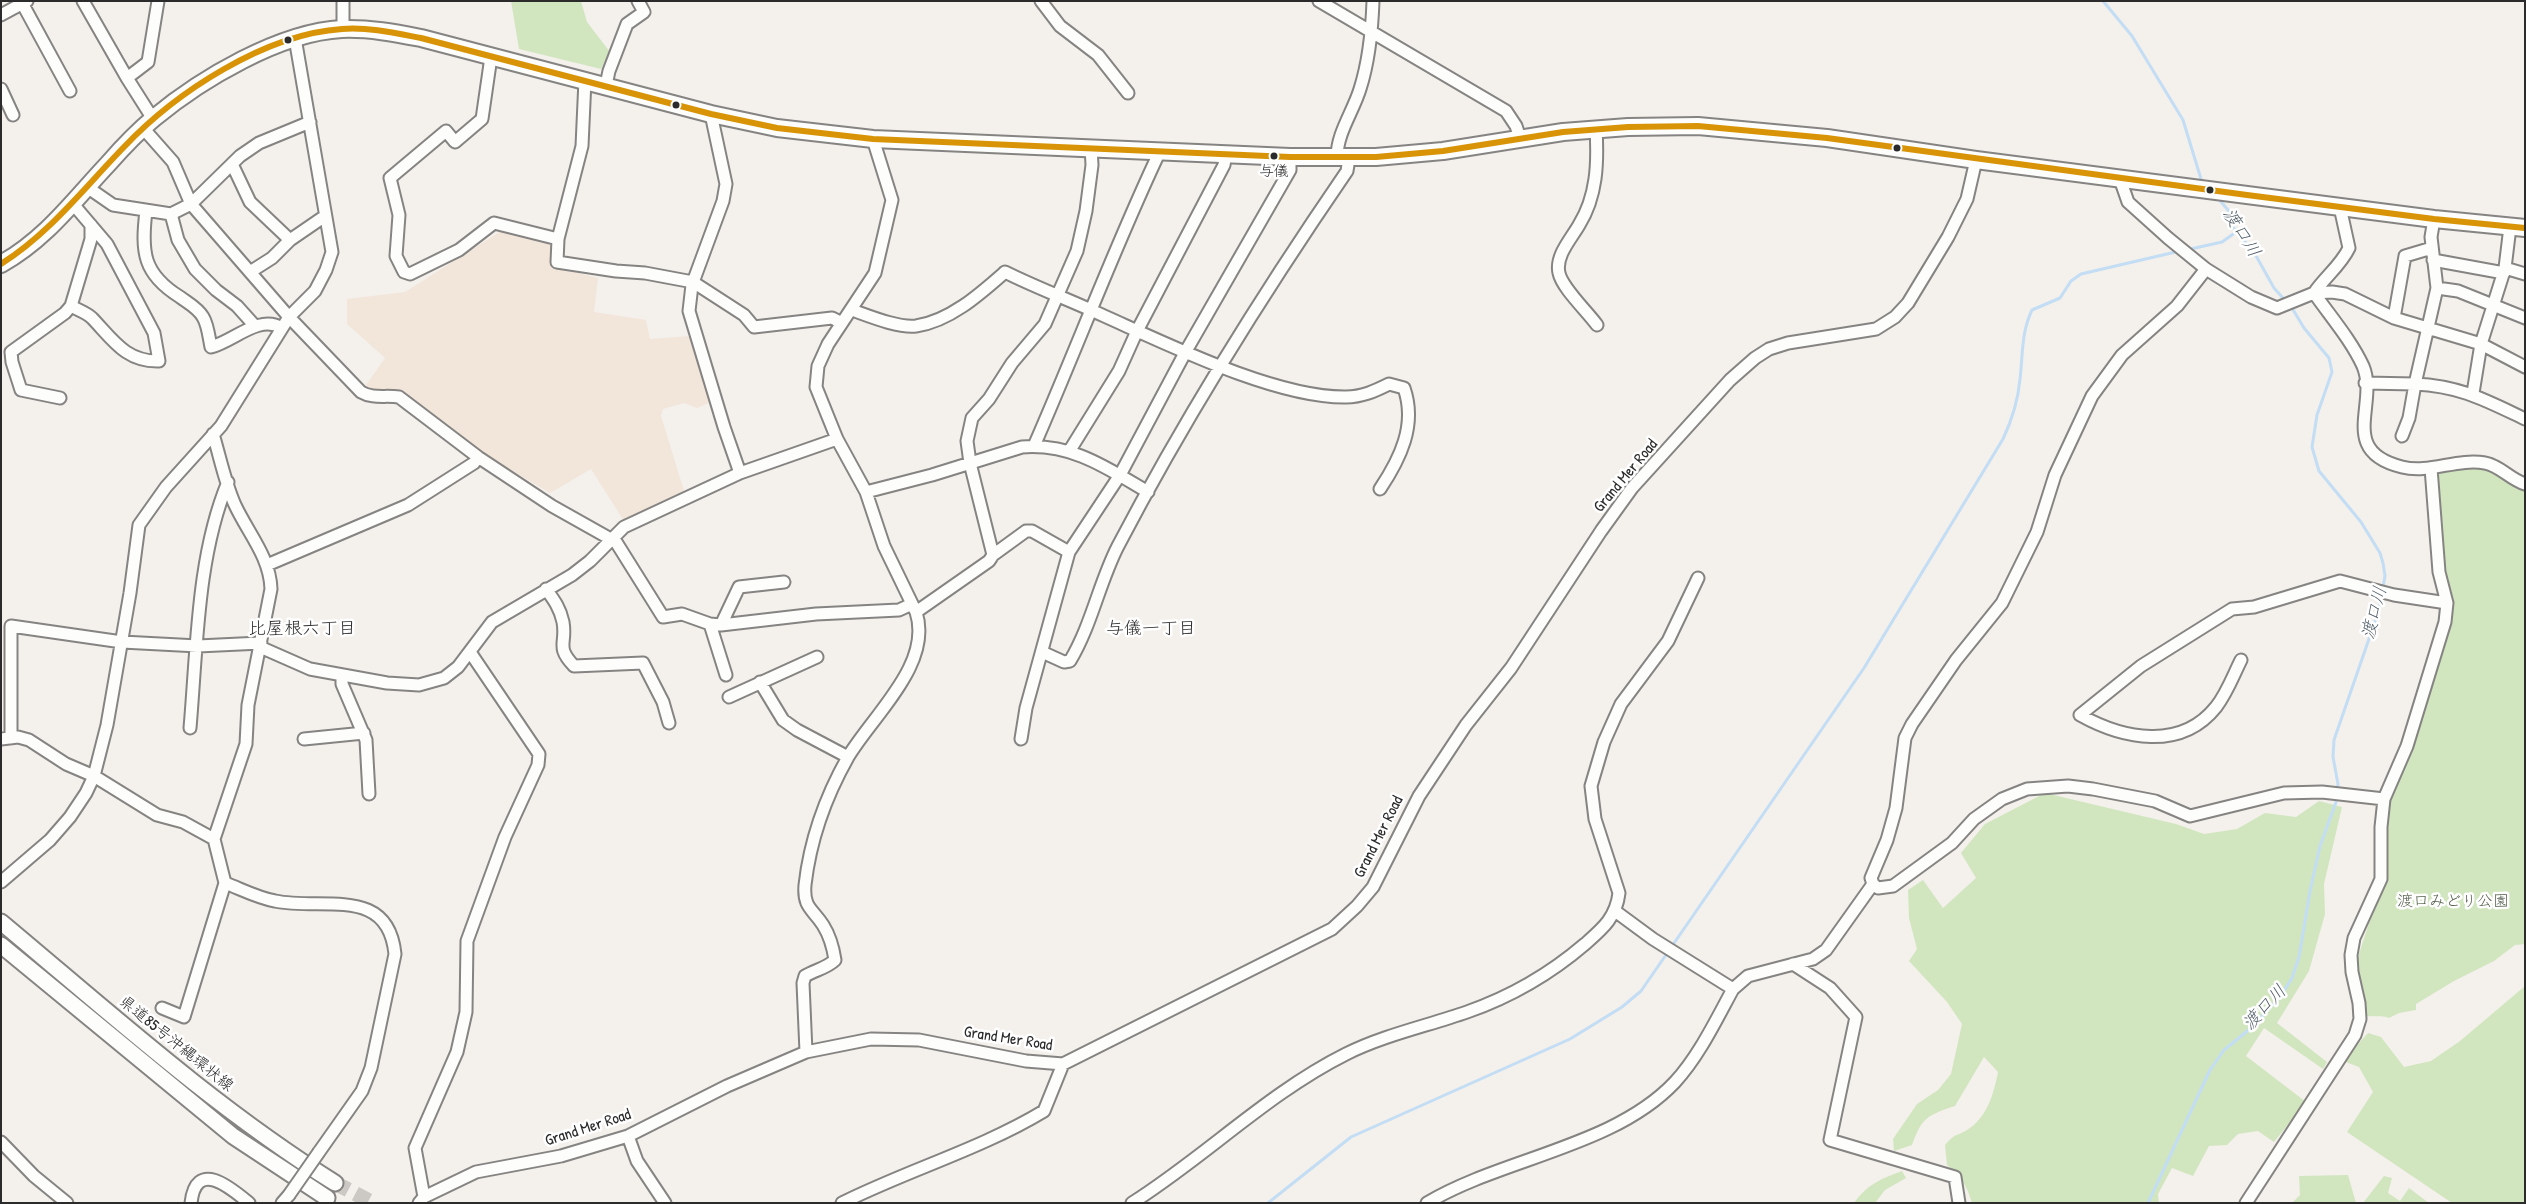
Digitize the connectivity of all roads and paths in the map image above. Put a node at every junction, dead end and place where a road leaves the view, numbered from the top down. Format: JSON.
{"nodes":[{"id":1,"x":84,"y":1,"type":"edge"},
{"id":2,"x":158,"y":1,"type":"edge"},
{"id":3,"x":343,"y":1,"type":"edge"},
{"id":4,"x":638,"y":1,"type":"edge"},
{"id":5,"x":1040,"y":1,"type":"edge"},
{"id":6,"x":1319,"y":1,"type":"edge"},
{"id":7,"x":1373,"y":1,"type":"edge"},
{"id":8,"x":23,"y":2,"type":"edge"},
{"id":9,"x":1,"y":15,"type":"edge"},
{"id":10,"x":343,"y":29,"type":"junction"},
{"id":11,"x":1372,"y":31,"type":"junction"},
{"id":12,"x":295,"y":38,"type":"junction"},
{"id":13,"x":491,"y":57,"type":"junction"},
{"id":14,"x":127,"y":78,"type":"junction"},
{"id":15,"x":585,"y":80,"type":"junction"},
{"id":16,"x":606,"y":85,"type":"junction"},
{"id":17,"x":1,"y":89,"type":"edge"},
{"id":18,"x":70,"y":91,"type":"dead end"},
{"id":19,"x":1128,"y":93,"type":"dead end"},
{"id":20,"x":13,"y":114,"type":"dead end"},
{"id":21,"x":711,"y":114,"type":"junction"},
{"id":22,"x":310,"y":122,"type":"junction"},
{"id":23,"x":148,"y":124,"type":"junction"},
{"id":24,"x":1596,"y":129,"type":"junction"},
{"id":25,"x":1520,"y":138,"type":"junction"},
{"id":26,"x":873,"y":139,"type":"junction"},
{"id":27,"x":1091,"y":147,"type":"junction"},
{"id":28,"x":1160,"y":152,"type":"junction"},
{"id":29,"x":1226,"y":154,"type":"junction"},
{"id":30,"x":1290,"y":157,"type":"junction"},
{"id":31,"x":1343,"y":158,"type":"junction"},
{"id":32,"x":1976,"y":160,"type":"junction"},
{"id":33,"x":232,"y":164,"type":"junction"},
{"id":34,"x":2120,"y":179,"type":"junction"},
{"id":35,"x":87,"y":188,"type":"junction"},
{"id":36,"x":73,"y":204,"type":"junction"},
{"id":37,"x":191,"y":204,"type":"junction"},
{"id":38,"x":2340,"y":207,"type":"junction"},
{"id":39,"x":146,"y":211,"type":"junction"},
{"id":40,"x":171,"y":214,"type":"junction"},
{"id":41,"x":325,"y":216,"type":"junction"},
{"id":42,"x":2434,"y":220,"type":"junction"},
{"id":43,"x":91,"y":224,"type":"junction"},
{"id":44,"x":2517,"y":227,"type":"edge"},
{"id":45,"x":558,"y":239,"type":"junction"},
{"id":46,"x":290,"y":240,"type":"junction"},
{"id":47,"x":2432,"y":248,"type":"junction"},
{"id":48,"x":2434,"y":260,"type":"junction"},
{"id":49,"x":1,"y":264,"type":"edge"},
{"id":50,"x":2206,"y":269,"type":"junction"},
{"id":51,"x":2505,"y":270,"type":"junction"},
{"id":52,"x":250,"y":272,"type":"junction"},
{"id":53,"x":2525,"y":274,"type":"edge"},
{"id":54,"x":693,"y":282,"type":"junction"},
{"id":55,"x":2437,"y":288,"type":"junction"},
{"id":56,"x":2314,"y":293,"type":"junction"},
{"id":57,"x":1057,"y":297,"type":"junction"},
{"id":58,"x":2495,"y":305,"type":"junction"},
{"id":59,"x":71,"y":306,"type":"junction"},
{"id":60,"x":852,"y":310,"type":"junction"},
{"id":61,"x":1092,"y":310,"type":"junction"},
{"id":62,"x":289,"y":317,"type":"junction"},
{"id":63,"x":2394,"y":318,"type":"junction"},
{"id":64,"x":2525,"y":318,"type":"edge"},
{"id":65,"x":842,"y":323,"type":"junction"},
{"id":66,"x":1597,"y":325,"type":"dead end"},
{"id":67,"x":255,"y":326,"type":"junction"},
{"id":68,"x":2426,"y":326,"type":"junction"},
{"id":69,"x":282,"y":328,"type":"junction"},
{"id":70,"x":1137,"y":330,"type":"junction"},
{"id":71,"x":2481,"y":344,"type":"junction"},
{"id":72,"x":1186,"y":351,"type":"junction"},
{"id":73,"x":1220,"y":365,"type":"junction"},
{"id":74,"x":2525,"y":367,"type":"edge"},
{"id":75,"x":2365,"y":383,"type":"junction"},
{"id":76,"x":2415,"y":384,"type":"junction"},
{"id":77,"x":2473,"y":393,"type":"junction"},
{"id":78,"x":60,"y":398,"type":"dead end"},
{"id":79,"x":2525,"y":419,"type":"edge"},
{"id":80,"x":213,"y":434,"type":"junction"},
{"id":81,"x":2402,"y":436,"type":"dead end"},
{"id":82,"x":838,"y":439,"type":"junction"},
{"id":83,"x":1034,"y":446,"type":"junction"},
{"id":84,"x":1070,"y":450,"type":"junction"},
{"id":85,"x":478,"y":457,"type":"junction"},
{"id":86,"x":970,"y":463,"type":"junction"},
{"id":87,"x":2431,"y":468,"type":"junction"},
{"id":88,"x":740,"y":473,"type":"junction"},
{"id":89,"x":1120,"y":476,"type":"junction"},
{"id":90,"x":228,"y":482,"type":"junction"},
{"id":91,"x":2525,"y":484,"type":"edge"},
{"id":92,"x":1380,"y":489,"type":"dead end"},
{"id":93,"x":866,"y":492,"type":"junction"},
{"id":94,"x":1148,"y":492,"type":"junction"},
{"id":95,"x":611,"y":540,"type":"junction"},
{"id":96,"x":1069,"y":552,"type":"junction"},
{"id":97,"x":993,"y":555,"type":"junction"},
{"id":98,"x":267,"y":565,"type":"junction"},
{"id":99,"x":1698,"y":578,"type":"dead end"},
{"id":100,"x":784,"y":582,"type":"dead end"},
{"id":101,"x":546,"y":589,"type":"junction"},
{"id":102,"x":2447,"y":602,"type":"junction"},
{"id":103,"x":914,"y":608,"type":"junction"},
{"id":104,"x":715,"y":625,"type":"junction"},
{"id":105,"x":122,"y":642,"type":"junction"},
{"id":106,"x":261,"y":645,"type":"junction"},
{"id":107,"x":198,"y":646,"type":"junction"},
{"id":108,"x":470,"y":652,"type":"junction"},
{"id":109,"x":1042,"y":652,"type":"junction"},
{"id":110,"x":817,"y":657,"type":"dead end"},
{"id":111,"x":2241,"y":660,"type":"dead end"},
{"id":112,"x":342,"y":675,"type":"junction"},
{"id":113,"x":726,"y":675,"type":"dead end"},
{"id":114,"x":760,"y":682,"type":"junction"},
{"id":115,"x":729,"y":697,"type":"dead end"},
{"id":116,"x":669,"y":724,"type":"dead end"},
{"id":117,"x":190,"y":728,"type":"dead end"},
{"id":118,"x":364,"y":733,"type":"junction"},
{"id":119,"x":6,"y":738,"type":"edge"},
{"id":120,"x":304,"y":739,"type":"dead end"},
{"id":121,"x":1021,"y":739,"type":"dead end"},
{"id":122,"x":848,"y":757,"type":"junction"},
{"id":123,"x":94,"y":776,"type":"junction"},
{"id":124,"x":370,"y":794,"type":"dead end"},
{"id":125,"x":2384,"y":799,"type":"junction"},
{"id":126,"x":214,"y":839,"type":"junction"},
{"id":127,"x":1,"y":882,"type":"edge"},
{"id":128,"x":225,"y":883,"type":"junction"},
{"id":129,"x":1872,"y":884,"type":"junction"},
{"id":130,"x":1615,"y":911,"type":"junction"},
{"id":131,"x":1,"y":922,"type":"edge"},
{"id":132,"x":1,"y":945,"type":"edge"},
{"id":133,"x":1793,"y":964,"type":"junction"},
{"id":134,"x":1733,"y":989,"type":"junction"},
{"id":135,"x":162,"y":1008,"type":"dead end"},
{"id":136,"x":806,"y":1052,"type":"junction"},
{"id":137,"x":1063,"y":1064,"type":"junction"},
{"id":138,"x":628,"y":1136,"type":"junction"},
{"id":139,"x":1,"y":1142,"type":"edge"},
{"id":140,"x":335,"y":1183,"type":"tunnel mouth"},
{"id":141,"x":327,"y":1198,"type":"tunnel mouth"},
{"id":142,"x":286,"y":1199,"type":"edge"},
{"id":143,"x":421,"y":1200,"type":"edge"},
{"id":144,"x":67,"y":1203,"type":"edge"},
{"id":145,"x":191,"y":1203,"type":"edge"},
{"id":146,"x":249,"y":1203,"type":"edge"},
{"id":147,"x":665,"y":1203,"type":"edge"},
{"id":148,"x":842,"y":1203,"type":"edge"},
{"id":149,"x":1132,"y":1203,"type":"edge"},
{"id":150,"x":1427,"y":1203,"type":"edge"},
{"id":151,"x":1959,"y":1203,"type":"edge"},
{"id":152,"x":2246,"y":1203,"type":"edge"}],
"edges":[{"from":1,"to":14,"type":"street"},
{"from":2,"to":14,"type":"street"},
{"from":3,"to":10,"type":"street"},
{"from":4,"to":16,"type":"street"},
{"from":5,"to":19,"type":"street"},
{"from":6,"to":11,"type":"street"},
{"from":7,"to":11,"type":"street"},
{"from":8,"to":9,"type":"street"},
{"from":8,"to":18,"type":"street"},
{"from":10,"to":12,"type":"highway"},
{"from":10,"to":13,"type":"highway"},
{"from":11,"to":25,"type":"street"},
{"from":11,"to":31,"type":"street"},
{"from":12,"to":22,"type":"street"},
{"from":12,"to":23,"type":"highway"},
{"from":13,"to":15,"type":"highway"},
{"from":13,"to":45,"type":"street"},
{"from":14,"to":23,"type":"street"},
{"from":15,"to":16,"type":"highway"},
{"from":15,"to":45,"type":"street"},
{"from":16,"to":21,"type":"highway"},
{"from":17,"to":20,"type":"street"},
{"from":21,"to":26,"type":"highway"},
{"from":21,"to":54,"type":"street"},
{"from":22,"to":33,"type":"street"},
{"from":22,"to":41,"type":"street"},
{"from":23,"to":35,"type":"highway"},
{"from":23,"to":37,"type":"street"},
{"from":24,"to":25,"type":"highway"},
{"from":24,"to":32,"type":"highway"},
{"from":24,"to":66,"type":"street"},
{"from":25,"to":31,"type":"highway"},
{"from":26,"to":27,"type":"highway"},
{"from":26,"to":60,"type":"street"},
{"from":27,"to":28,"type":"highway"},
{"from":27,"to":57,"type":"street"},
{"from":28,"to":29,"type":"highway"},
{"from":28,"to":61,"type":"street"},
{"from":29,"to":30,"type":"highway"},
{"from":29,"to":70,"type":"street"},
{"from":30,"to":31,"type":"highway"},
{"from":30,"to":72,"type":"street"},
{"from":31,"to":73,"type":"street"},
{"from":32,"to":34,"type":"highway"},
{"from":32,"to":137,"type":"street","name":"Grand Mer Road"},
{"from":33,"to":37,"type":"street"},
{"from":33,"to":46,"type":"street"},
{"from":34,"to":38,"type":"highway"},
{"from":34,"to":50,"type":"street"},
{"from":35,"to":36,"type":"highway"},
{"from":35,"to":39,"type":"street"},
{"from":36,"to":43,"type":"street"},
{"from":36,"to":49,"type":"highway"},
{"from":37,"to":40,"type":"street"},
{"from":37,"to":52,"type":"street"},
{"from":38,"to":42,"type":"highway"},
{"from":38,"to":56,"type":"street"},
{"from":39,"to":40,"type":"street"},
{"from":39,"to":67,"type":"street"},
{"from":40,"to":67,"type":"street"},
{"from":41,"to":46,"type":"street"},
{"from":41,"to":62,"type":"street"},
{"from":42,"to":44,"type":"highway"},
{"from":42,"to":47,"type":"street"},
{"from":43,"to":59,"type":"street"},
{"from":43,"to":59,"type":"street"},
{"from":44,"to":51,"type":"street"},
{"from":45,"to":54,"type":"street"},
{"from":46,"to":52,"type":"street"},
{"from":47,"to":48,"type":"street"},
{"from":47,"to":63,"type":"street"},
{"from":48,"to":51,"type":"street"},
{"from":48,"to":55,"type":"street"},
{"from":50,"to":56,"type":"street"},
{"from":50,"to":129,"type":"street"},
{"from":51,"to":53,"type":"street"},
{"from":51,"to":58,"type":"street"},
{"from":52,"to":62,"type":"street"},
{"from":54,"to":65,"type":"street"},
{"from":54,"to":88,"type":"street"},
{"from":55,"to":58,"type":"street"},
{"from":55,"to":68,"type":"street"},
{"from":56,"to":63,"type":"street"},
{"from":56,"to":75,"type":"street"},
{"from":57,"to":60,"type":"street"},
{"from":57,"to":61,"type":"street"},
{"from":57,"to":86,"type":"street"},
{"from":58,"to":64,"type":"street"},
{"from":58,"to":71,"type":"street"},
{"from":59,"to":78,"type":"street"},
{"from":60,"to":65,"type":"street"},
{"from":61,"to":70,"type":"street"},
{"from":61,"to":83,"type":"street"},
{"from":62,"to":69,"type":"street"},
{"from":62,"to":85,"type":"street"},
{"from":63,"to":68,"type":"street"},
{"from":65,"to":82,"type":"street"},
{"from":67,"to":69,"type":"street"},
{"from":68,"to":71,"type":"street"},
{"from":68,"to":76,"type":"street"},
{"from":69,"to":80,"type":"street"},
{"from":70,"to":72,"type":"street"},
{"from":70,"to":84,"type":"street"},
{"from":71,"to":74,"type":"street"},
{"from":71,"to":77,"type":"street"},
{"from":72,"to":73,"type":"street"},
{"from":72,"to":89,"type":"street"},
{"from":73,"to":92,"type":"street"},
{"from":73,"to":94,"type":"street"},
{"from":75,"to":76,"type":"street"},
{"from":75,"to":87,"type":"street"},
{"from":76,"to":77,"type":"street"},
{"from":76,"to":81,"type":"street"},
{"from":77,"to":79,"type":"street"},
{"from":80,"to":90,"type":"street"},
{"from":80,"to":105,"type":"street"},
{"from":82,"to":88,"type":"street"},
{"from":82,"to":93,"type":"street"},
{"from":83,"to":84,"type":"street"},
{"from":83,"to":86,"type":"street"},
{"from":84,"to":89,"type":"street"},
{"from":85,"to":95,"type":"street"},
{"from":85,"to":98,"type":"street"},
{"from":86,"to":93,"type":"street"},
{"from":86,"to":97,"type":"street"},
{"from":87,"to":91,"type":"street"},
{"from":87,"to":102,"type":"street"},
{"from":88,"to":95,"type":"street"},
{"from":89,"to":94,"type":"street"},
{"from":89,"to":96,"type":"street"},
{"from":90,"to":98,"type":"street"},
{"from":90,"to":107,"type":"street"},
{"from":93,"to":103,"type":"street"},
{"from":94,"to":109,"type":"street"},
{"from":95,"to":101,"type":"street"},
{"from":95,"to":104,"type":"street"},
{"from":96,"to":97,"type":"street"},
{"from":96,"to":109,"type":"street"},
{"from":97,"to":103,"type":"street"},
{"from":98,"to":106,"type":"street"},
{"from":99,"to":130,"type":"street"},
{"from":100,"to":104,"type":"street"},
{"from":101,"to":108,"type":"street"},
{"from":101,"to":116,"type":"street"},
{"from":102,"to":111,"type":"street"},
{"from":102,"to":125,"type":"street"},
{"from":103,"to":104,"type":"street"},
{"from":103,"to":122,"type":"street"},
{"from":104,"to":113,"type":"street"},
{"from":105,"to":107,"type":"street"},
{"from":105,"to":119,"type":"street"},
{"from":105,"to":123,"type":"street"},
{"from":106,"to":107,"type":"street"},
{"from":106,"to":112,"type":"street"},
{"from":106,"to":126,"type":"street"},
{"from":107,"to":117,"type":"street"},
{"from":108,"to":112,"type":"street"},
{"from":108,"to":143,"type":"street"},
{"from":109,"to":121,"type":"street"},
{"from":110,"to":114,"type":"street"},
{"from":112,"to":118,"type":"street"},
{"from":114,"to":115,"type":"street"},
{"from":114,"to":122,"type":"street"},
{"from":118,"to":120,"type":"street"},
{"from":118,"to":124,"type":"street"},
{"from":119,"to":123,"type":"street"},
{"from":122,"to":136,"type":"street"},
{"from":123,"to":126,"type":"street"},
{"from":123,"to":127,"type":"street"},
{"from":125,"to":129,"type":"street"},
{"from":125,"to":152,"type":"street"},
{"from":126,"to":128,"type":"street"},
{"from":128,"to":135,"type":"street"},
{"from":128,"to":142,"type":"street","bridge":true},
{"from":129,"to":133,"type":"street"},
{"from":130,"to":134,"type":"street"},
{"from":130,"to":149,"type":"street"},
{"from":131,"to":140,"type":"main road","name":"県道85号沖縄環状線"},
{"from":132,"to":141,"type":"main road"},
{"from":133,"to":134,"type":"street"},
{"from":133,"to":151,"type":"street"},
{"from":134,"to":150,"type":"street"},
{"from":136,"to":137,"type":"street","name":"Grand Mer Road"},
{"from":136,"to":138,"type":"street","name":"Grand Mer Road"},
{"from":137,"to":148,"type":"street"},
{"from":138,"to":143,"type":"street","name":"Grand Mer Road"},
{"from":138,"to":147,"type":"street"},
{"from":139,"to":144,"type":"street"},
{"from":145,"to":146,"type":"street"}]}
